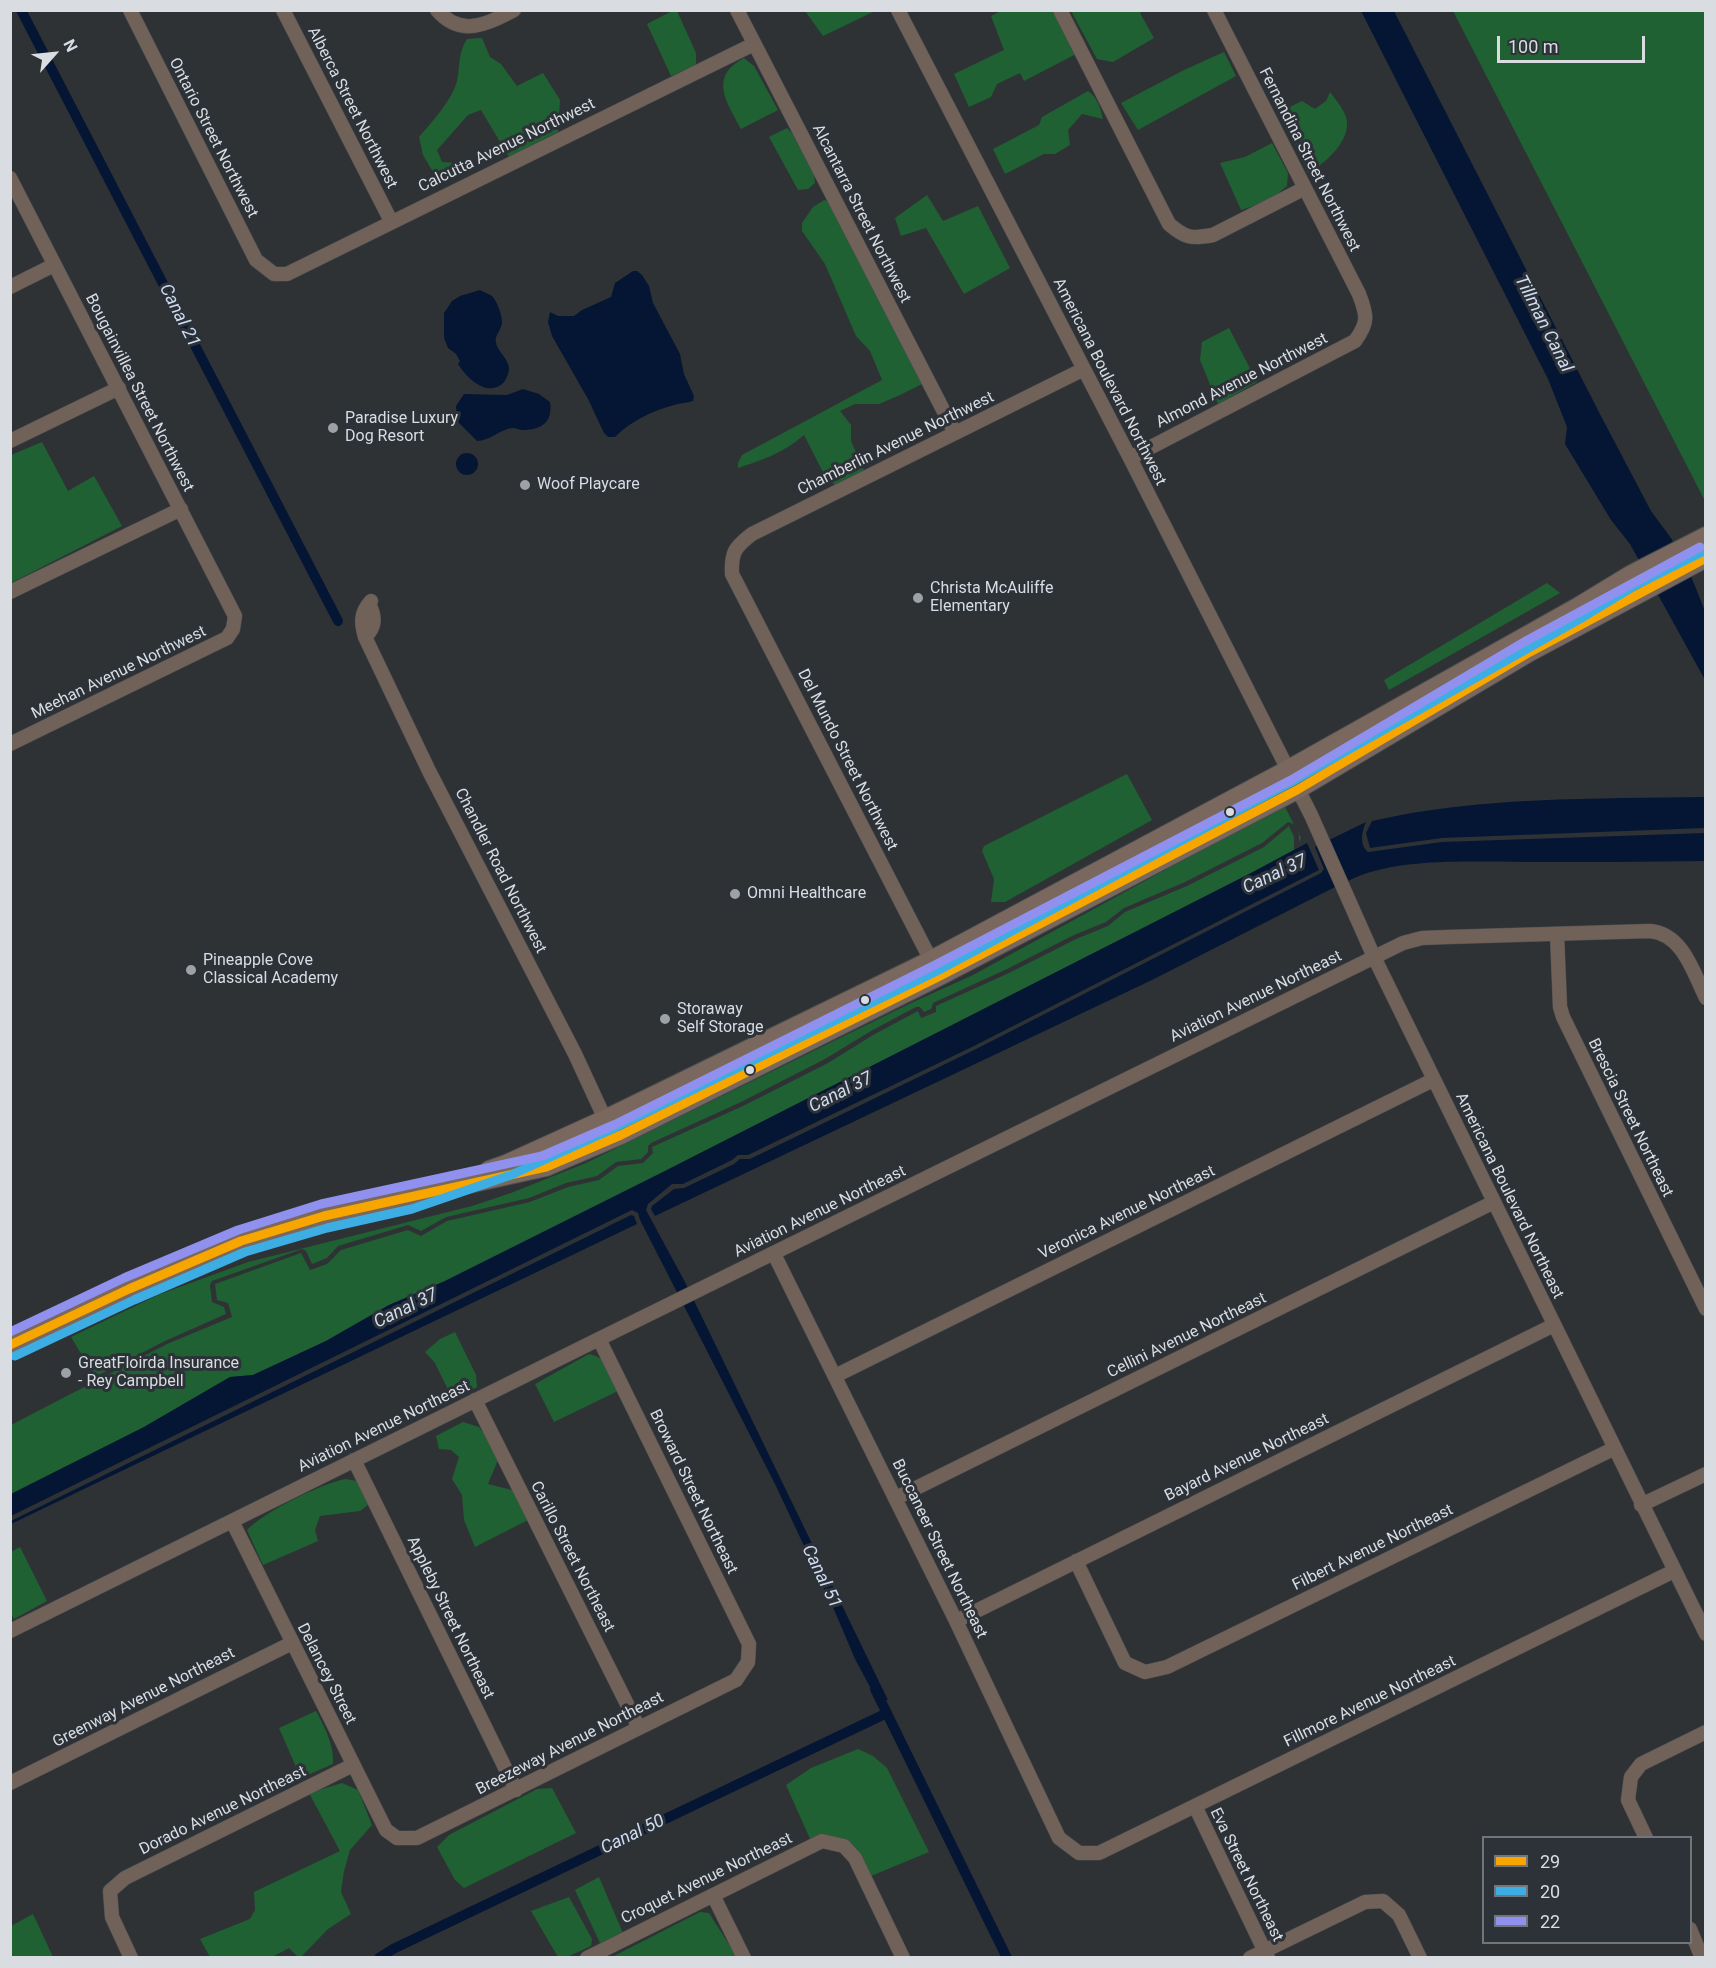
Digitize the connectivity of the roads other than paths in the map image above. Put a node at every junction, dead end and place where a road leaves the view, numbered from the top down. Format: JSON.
{"nodes":[{"id":1,"x":130,"y":10,"type":"edge"},
{"id":2,"x":283,"y":10,"type":"edge"},
{"id":3,"x":438,"y":10,"type":"edge"},
{"id":4,"x":514,"y":10,"type":"edge"},
{"id":5,"x":737,"y":10,"type":"edge"},
{"id":6,"x":898,"y":10,"type":"edge"},
{"id":7,"x":1060,"y":10,"type":"edge"},
{"id":8,"x":1214,"y":10,"type":"edge"},
{"id":9,"x":754,"y":44,"type":"junction"},
{"id":10,"x":10,"y":178,"type":"edge"},
{"id":11,"x":1305,"y":188,"type":"junction"},
{"id":12,"x":391,"y":221,"type":"junction"},
{"id":13,"x":54,"y":265,"type":"junction"},
{"id":14,"x":274,"y":274,"type":"joint"},
{"id":15,"x":10,"y":287,"type":"edge"},
{"id":16,"x":1364,"y":328,"type":"joint"},
{"id":17,"x":1084,"y":369,"type":"junction"},
{"id":18,"x":119,"y":388,"type":"junction"},
{"id":19,"x":955,"y":433,"type":"junction"},
{"id":20,"x":10,"y":441,"type":"edge"},
{"id":21,"x":1130,"y":458,"type":"junction"},
{"id":22,"x":181,"y":509,"type":"junction"},
{"id":23,"x":1702,"y":538,"type":"edge"},
{"id":24,"x":732,"y":557,"type":"joint"},
{"id":25,"x":1706,"y":558,"type":"edge"},
{"id":26,"x":10,"y":592,"type":"edge"},
{"id":27,"x":370,"y":603,"type":"dead end"},
{"id":28,"x":234,"y":624,"type":"joint"},
{"id":29,"x":10,"y":744,"type":"edge"},
{"id":30,"x":1287,"y":770,"type":"junction"},
{"id":31,"x":1298,"y":790,"type":"junction"},
{"id":32,"x":1557,"y":934,"type":"junction"},
{"id":33,"x":1374,"y":957,"type":"junction"},
{"id":34,"x":931,"y":960,"type":"junction"},
{"id":35,"x":940,"y":976,"type":"junction"},
{"id":36,"x":1706,"y":998,"type":"edge"},
{"id":37,"x":1433,"y":1080,"type":"junction"},
{"id":38,"x":605,"y":1119,"type":"junction"},
{"id":39,"x":408,"y":1198,"type":"junction"},
{"id":40,"x":1494,"y":1203,"type":"junction"},
{"id":41,"x":774,"y":1254,"type":"junction"},
{"id":42,"x":1706,"y":1309,"type":"edge"},
{"id":43,"x":1554,"y":1325,"type":"junction"},
{"id":44,"x":599,"y":1339,"type":"junction"},
{"id":45,"x":10,"y":1345,"type":"edge"},
{"id":46,"x":835,"y":1376,"type":"junction"},
{"id":47,"x":475,"y":1400,"type":"junction"},
{"id":48,"x":1613,"y":1449,"type":"junction"},
{"id":49,"x":354,"y":1460,"type":"junction"},
{"id":50,"x":1706,"y":1474,"type":"edge"},
{"id":51,"x":896,"y":1498,"type":"junction"},
{"id":52,"x":1641,"y":1505,"type":"junction"},
{"id":53,"x":232,"y":1521,"type":"junction"},
{"id":54,"x":1076,"y":1561,"type":"junction"},
{"id":55,"x":1674,"y":1571,"type":"junction"},
{"id":56,"x":956,"y":1621,"type":"junction"},
{"id":57,"x":10,"y":1631,"type":"edge"},
{"id":58,"x":1706,"y":1634,"type":"edge"},
{"id":59,"x":292,"y":1643,"type":"junction"},
{"id":60,"x":748,"y":1662,"type":"joint"},
{"id":61,"x":639,"y":1728,"type":"junction"},
{"id":62,"x":1706,"y":1732,"type":"edge"},
{"id":63,"x":353,"y":1765,"type":"junction"},
{"id":64,"x":10,"y":1783,"type":"edge"},
{"id":65,"x":516,"y":1790,"type":"junction"},
{"id":66,"x":1195,"y":1806,"type":"junction"},
{"id":67,"x":1645,"y":1836,"type":"edge"},
{"id":68,"x":397,"y":1838,"type":"joint"},
{"id":69,"x":1079,"y":1853,"type":"joint"},
{"id":70,"x":713,"y":1894,"type":"junction"},
{"id":71,"x":1692,"y":1934,"type":"edge"},
{"id":72,"x":1267,"y":1954,"type":"edge"},
{"id":73,"x":131,"y":1958,"type":"edge"},
{"id":74,"x":586,"y":1958,"type":"edge"},
{"id":75,"x":744,"y":1958,"type":"edge"},
{"id":76,"x":903,"y":1958,"type":"edge"},
{"id":77,"x":1250,"y":1958,"type":"edge"},
{"id":78,"x":1420,"y":1958,"type":"edge"},
{"id":79,"x":1702,"y":1958,"type":"edge"}],
"edges":[{"from":1,"to":14,"type":"street","name":"Ontario Street Northwest"},
{"from":2,"to":12,"type":"street","name":"Alberca Street Northwest"},
{"from":3,"to":4,"type":"street"},
{"from":5,"to":9,"type":"street","name":"Alcantarra Street Northwest"},
{"from":6,"to":17,"type":"street","name":"Americana Boulevard Northwest"},
{"from":7,"to":11,"type":"street"},
{"from":8,"to":11,"type":"street","name":"Fernandina Street Northwest"},
{"from":9,"to":12,"type":"street","name":"Calcutta Avenue Northwest"},
{"from":9,"to":19,"type":"street","name":"Alcantarra Street Northwest"},
{"from":10,"to":13,"type":"street","name":"Bougainvillea Street Northwest"},
{"from":11,"to":16,"type":"street","name":"Fernandina Street Northwest"},
{"from":12,"to":14,"type":"street","name":"Calcutta Avenue Northwest"},
{"from":13,"to":15,"type":"street"},
{"from":13,"to":18,"type":"street","name":"Bougainvillea Street Northwest"},
{"from":16,"to":21,"type":"street","name":"Almond Avenue Northwest"},
{"from":17,"to":19,"type":"street","name":"Chamberlin Avenue Northwest"},
{"from":17,"to":21,"type":"street","name":"Americana Boulevard Northwest"},
{"from":18,"to":20,"type":"street"},
{"from":18,"to":22,"type":"street","name":"Bougainvillea Street Northwest"},
{"from":19,"to":24,"type":"street","name":"Chamberlin Avenue Northwest"},
{"from":21,"to":30,"type":"street","name":"Americana Boulevard Northwest"},
{"from":22,"to":26,"type":"street"},
{"from":22,"to":28,"type":"street","name":"Bougainvillea Street Northwest"},
{"from":23,"to":30,"type":"main road"},
{"from":24,"to":34,"type":"street","name":"Del Mundo Street Northwest"},
{"from":25,"to":31,"type":"main road"},
{"from":27,"to":38,"type":"street","name":"Chandler Road Northwest"},
{"from":28,"to":29,"type":"street","name":"Meehan Avenue Northwest"},
{"from":30,"to":31,"type":"street","name":"Americana Boulevard Northeast"},
{"from":30,"to":34,"type":"main road"},
{"from":31,"to":33,"type":"street","name":"Americana Boulevard Northeast"},
{"from":31,"to":35,"type":"main road"},
{"from":32,"to":33,"type":"street","name":"Aviation Avenue Northeast"},
{"from":32,"to":36,"type":"street","name":"Aviation Avenue Northeast"},
{"from":32,"to":42,"type":"street","name":"Brescia Street Northeast"},
{"from":33,"to":37,"type":"street","name":"Americana Boulevard Northeast"},
{"from":33,"to":41,"type":"street","name":"Aviation Avenue Northeast"},
{"from":34,"to":35,"type":"street","name":"Del Mundo Street Northwest"},
{"from":34,"to":38,"type":"main road"},
{"from":35,"to":39,"type":"main road"},
{"from":37,"to":40,"type":"street","name":"Americana Boulevard Northeast"},
{"from":37,"to":46,"type":"street","name":"Veronica Avenue Northeast"},
{"from":38,"to":39,"type":"main road"},
{"from":39,"to":45,"type":"main road"},
{"from":40,"to":43,"type":"street","name":"Americana Boulevard Northeast"},
{"from":40,"to":51,"type":"street","name":"Cellini Avenue Northeast"},
{"from":41,"to":44,"type":"street","name":"Aviation Avenue Northeast"},
{"from":41,"to":46,"type":"street","name":"Buccaneer Street Northeast"},
{"from":43,"to":48,"type":"street","name":"Americana Boulevard Northeast"},
{"from":43,"to":54,"type":"street","name":"Bayard Avenue Northeast"},
{"from":44,"to":47,"type":"street","name":"Aviation Avenue Northeast"},
{"from":44,"to":60,"type":"street","name":"Broward Street Northeast"},
{"from":46,"to":51,"type":"street","name":"Buccaneer Street Northeast"},
{"from":47,"to":49,"type":"street","name":"Aviation Avenue Northeast"},
{"from":47,"to":61,"type":"street","name":"Carillo Street Northeast"},
{"from":48,"to":52,"type":"street","name":"Americana Boulevard Northeast"},
{"from":48,"to":54,"type":"street","name":"Filbert Avenue Northeast"},
{"from":49,"to":53,"type":"street","name":"Aviation Avenue Northeast"},
{"from":49,"to":65,"type":"street","name":"Appleby Street Northeast"},
{"from":50,"to":52,"type":"street"},
{"from":51,"to":56,"type":"street","name":"Buccaneer Street Northeast"},
{"from":52,"to":55,"type":"street","name":"Americana Boulevard Northeast"},
{"from":53,"to":57,"type":"street","name":"Aviation Avenue Northeast"},
{"from":53,"to":59,"type":"street","name":"Delancey Street"},
{"from":54,"to":56,"type":"street","name":"Bayard Avenue Northeast"},
{"from":55,"to":58,"type":"street","name":"Americana Boulevard Northeast"},
{"from":55,"to":66,"type":"street","name":"Fillmore Avenue Northeast"},
{"from":56,"to":69,"type":"street","name":"Buccaneer Street Northeast"},
{"from":59,"to":63,"type":"street","name":"Delancey Street"},
{"from":59,"to":64,"type":"street","name":"Greenway Avenue Northeast"},
{"from":60,"to":61,"type":"street","name":"Breezeway Avenue Northeast"},
{"from":61,"to":65,"type":"street","name":"Breezeway Avenue Northeast"},
{"from":62,"to":67,"type":"street"},
{"from":63,"to":68,"type":"street","name":"Delancey Street"},
{"from":63,"to":73,"type":"street","name":"Dorado Avenue Northeast"},
{"from":65,"to":68,"type":"street","name":"Breezeway Avenue Northeast"},
{"from":66,"to":69,"type":"street","name":"Fillmore Avenue Northeast"},
{"from":66,"to":72,"type":"street","name":"Eva Street Northeast"},
{"from":70,"to":74,"type":"street","name":"Croquet Avenue Northeast"},
{"from":70,"to":75,"type":"street"},
{"from":70,"to":76,"type":"street","name":"Croquet Avenue Northeast"},
{"from":71,"to":79,"type":"street"},
{"from":72,"to":77,"type":"street"},
{"from":72,"to":78,"type":"street"}]}
